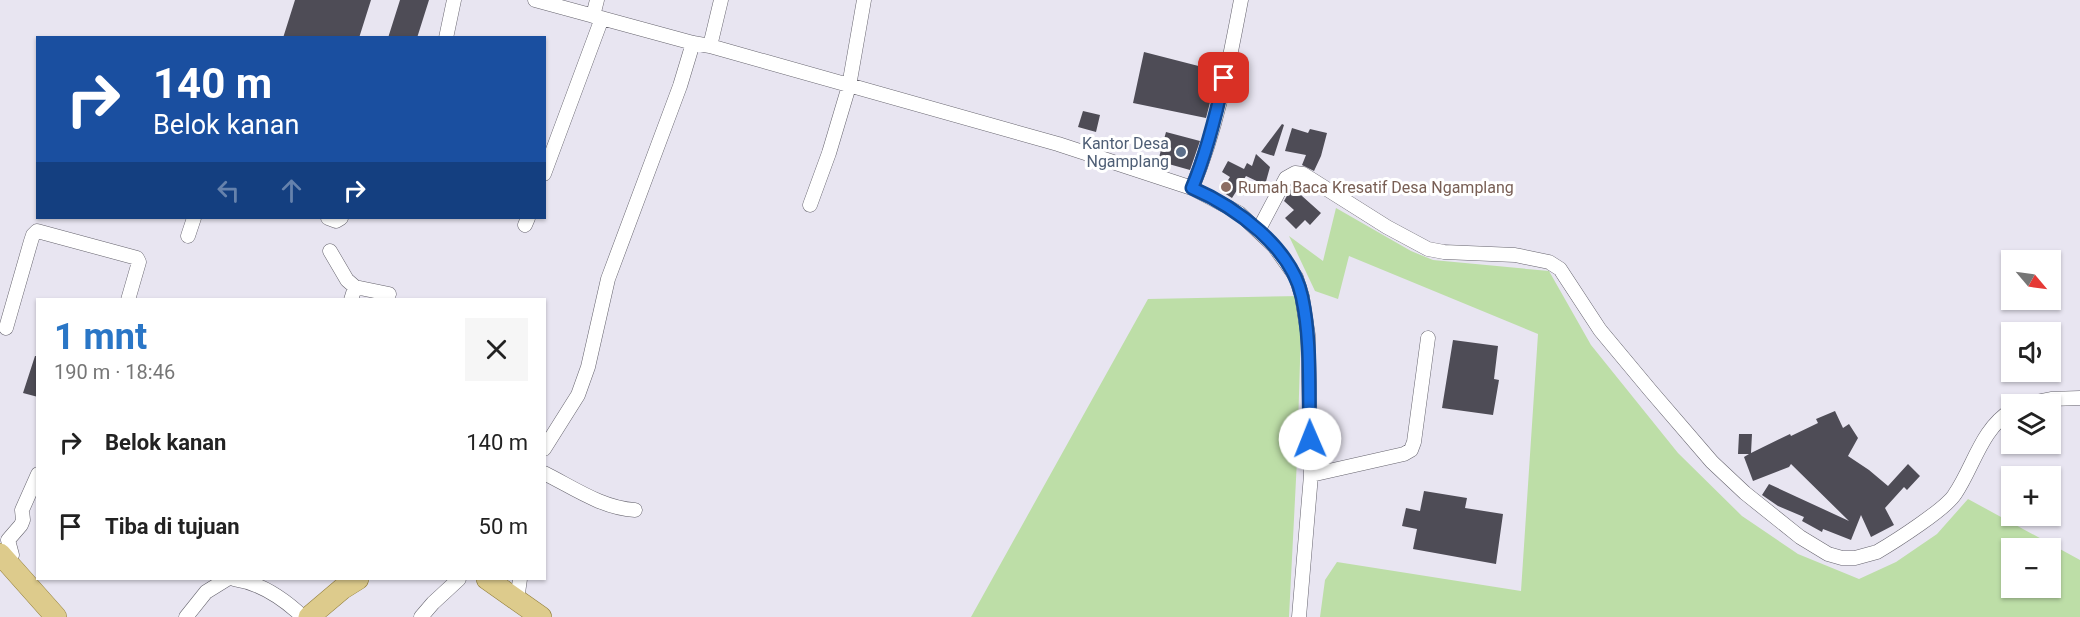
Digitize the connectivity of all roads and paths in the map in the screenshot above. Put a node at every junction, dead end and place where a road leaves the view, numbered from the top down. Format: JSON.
{"nodes":[{"id":1,"x":454,"y":0,"type":"edge"},
{"id":2,"x":535,"y":0,"type":"edge"},
{"id":3,"x":597,"y":0,"type":"edge"},
{"id":4,"x":721,"y":0,"type":"edge"},
{"id":5,"x":864,"y":0,"type":"edge"},
{"id":6,"x":1241,"y":0,"type":"edge"},
{"id":7,"x":597,"y":17,"type":"junction"},
{"id":8,"x":446,"y":36,"type":"edge"},
{"id":9,"x":693,"y":43,"type":"junction"},
{"id":10,"x":710,"y":46,"type":"junction"},
{"id":11,"x":849,"y":86,"type":"junction"},
{"id":12,"x":546,"y":168,"type":"edge"},
{"id":13,"x":1192,"y":188,"type":"junction"},
{"id":14,"x":810,"y":205,"type":"dead end"},
{"id":15,"x":194,"y":219,"type":"edge"},
{"id":16,"x":1258,"y":231,"type":"junction"},
{"id":17,"x":188,"y":236,"type":"dead end"},
{"id":18,"x":330,"y":251,"type":"dead end"},
{"id":19,"x":353,"y":294,"type":"edge"},
{"id":20,"x":389,"y":294,"type":"dead end"},
{"id":21,"x":130,"y":298,"type":"edge"},
{"id":22,"x":6,"y":328,"type":"dead end"},
{"id":23,"x":1428,"y":338,"type":"dead end"},
{"id":24,"x":2061,"y":398,"type":"edge"},
{"id":25,"x":2080,"y":398,"type":"edge"},
{"id":26,"x":2001,"y":419,"type":"edge"},
{"id":27,"x":546,"y":447,"type":"edge"},
{"id":28,"x":546,"y":474,"type":"edge"},
{"id":29,"x":1311,"y":475,"type":"junction"},
{"id":30,"x":36,"y":478,"type":"edge"},
{"id":31,"x":635,"y":510,"type":"dead end"},
{"id":32,"x":4,"y":559,"type":"edge"},
{"id":33,"x":225,"y":580,"type":"edge"},
{"id":34,"x":242,"y":580,"type":"edge"},
{"id":35,"x":356,"y":580,"type":"edge"},
{"id":36,"x":458,"y":580,"type":"edge"},
{"id":37,"x":488,"y":580,"type":"edge"},
{"id":38,"x":520,"y":580,"type":"edge"},
{"id":39,"x":517,"y":600,"type":"junction"},
{"id":40,"x":56,"y":617,"type":"edge"},
{"id":41,"x":186,"y":617,"type":"edge"},
{"id":42,"x":303,"y":617,"type":"edge"},
{"id":43,"x":309,"y":617,"type":"edge"},
{"id":44,"x":421,"y":617,"type":"edge"},
{"id":45,"x":541,"y":617,"type":"edge"},
{"id":46,"x":1299,"y":617,"type":"edge"}],
"edges":[{"from":1,"to":8,"type":"street"},
{"from":2,"to":7,"type":"street"},
{"from":3,"to":7,"type":"street"},
{"from":4,"to":10,"type":"street"},
{"from":5,"to":11,"type":"street"},
{"from":6,"to":13,"type":"street"},
{"from":7,"to":9,"type":"street"},
{"from":7,"to":12,"type":"street"},
{"from":9,"to":10,"type":"street"},
{"from":9,"to":27,"type":"street"},
{"from":10,"to":11,"type":"street"},
{"from":11,"to":13,"type":"street"},
{"from":11,"to":14,"type":"street"},
{"from":13,"to":16,"type":"street"},
{"from":15,"to":17,"type":"street"},
{"from":16,"to":26,"type":"street"},
{"from":16,"to":29,"type":"street"},
{"from":18,"to":19,"type":"street"},
{"from":19,"to":20,"type":"street"},
{"from":21,"to":22,"type":"street"},
{"from":23,"to":29,"type":"street"},
{"from":24,"to":25,"type":"street"},
{"from":28,"to":31,"type":"street"},
{"from":29,"to":46,"type":"street"},
{"from":30,"to":32,"type":"street"},
{"from":32,"to":40,"type":"main road"},
{"from":33,"to":41,"type":"street"},
{"from":34,"to":42,"type":"street"},
{"from":35,"to":43,"type":"main road"},
{"from":36,"to":44,"type":"street"},
{"from":37,"to":39,"type":"main road"},
{"from":38,"to":39,"type":"street"},
{"from":39,"to":45,"type":"main road"}]}
